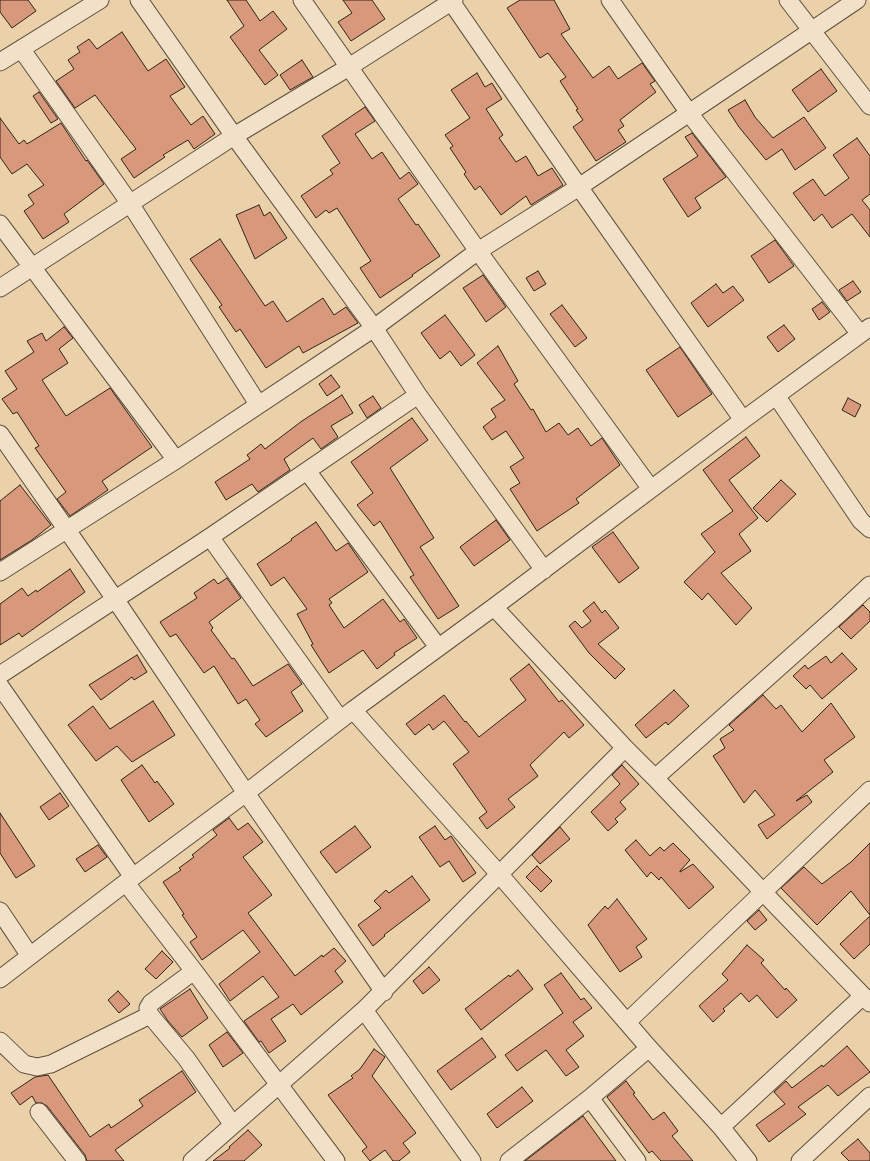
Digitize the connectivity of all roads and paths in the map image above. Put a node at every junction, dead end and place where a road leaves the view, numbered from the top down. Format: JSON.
{"nodes":[{"id":1,"x":100,"y":0,"type":"edge"},
{"id":2,"x":139,"y":0,"type":"edge"},
{"id":3,"x":302,"y":0,"type":"edge"},
{"id":4,"x":610,"y":0,"type":"edge"},
{"id":5,"x":788,"y":0,"type":"edge"},
{"id":6,"x":857,"y":0,"type":"edge"},
{"id":7,"x":451,"y":1,"type":"edge"},
{"id":8,"x":811,"y":30,"type":"junction"},
{"id":9,"x":22,"y":50,"type":"junction"},
{"id":10,"x":0,"y":62,"type":"edge"},
{"id":11,"x":349,"y":68,"type":"junction"},
{"id":12,"x":870,"y":106,"type":"edge"},
{"id":13,"x":689,"y":113,"type":"junction"},
{"id":14,"x":234,"y":136,"type":"junction"},
{"id":15,"x":579,"y":187,"type":"junction"},
{"id":16,"x":131,"y":205,"type":"junction"},
{"id":17,"x":0,"y":224,"type":"edge"},
{"id":18,"x":478,"y":251,"type":"junction"},
{"id":19,"x":32,"y":268,"type":"junction"},
{"id":20,"x":0,"y":288,"type":"edge"},
{"id":21,"x":374,"y":328,"type":"junction"},
{"id":22,"x":865,"y":331,"type":"edge"},
{"id":23,"x":418,"y":395,"type":"junction"},
{"id":24,"x":777,"y":397,"type":"junction"},
{"id":25,"x":258,"y":404,"type":"junction"},
{"id":26,"x":743,"y":420,"type":"junction"},
{"id":27,"x":0,"y":434,"type":"edge"},
{"id":28,"x":176,"y":460,"type":"junction"},
{"id":29,"x":307,"y":471,"type":"junction"},
{"id":30,"x":651,"y":489,"type":"junction"},
{"id":31,"x":870,"y":529,"type":"edge"},
{"id":32,"x":66,"y":531,"type":"junction"},
{"id":33,"x":210,"y":537,"type":"junction"},
{"id":34,"x":544,"y":570,"type":"junction"},
{"id":35,"x":0,"y":572,"type":"edge"},
{"id":36,"x":870,"y":585,"type":"edge"},
{"id":37,"x":115,"y":599,"type":"junction"},
{"id":38,"x":494,"y":607,"type":"junction"},
{"id":39,"x":438,"y":647,"type":"junction"},
{"id":40,"x":0,"y":675,"type":"edge"},
{"id":41,"x":0,"y":686,"type":"edge"},
{"id":42,"x":347,"y":715,"type":"junction"},
{"id":43,"x":625,"y":748,"type":"junction"},
{"id":44,"x":656,"y":778,"type":"junction"},
{"id":45,"x":870,"y":790,"type":"edge"},
{"id":46,"x":246,"y":793,"type":"junction"},
{"id":47,"x":500,"y":875,"type":"junction"},
{"id":48,"x":129,"y":880,"type":"junction"},
{"id":49,"x":763,"y":892,"type":"junction"},
{"id":50,"x":0,"y":910,"type":"edge"},
{"id":51,"x":30,"y":956,"type":"junction"},
{"id":52,"x":194,"y":971,"type":"junction"},
{"id":53,"x":0,"y":979,"type":"edge"},
{"id":54,"x":384,"y":992,"type":"junction"},
{"id":55,"x":867,"y":999,"type":"edge"},
{"id":56,"x":364,"y":1010,"type":"junction"},
{"id":57,"x":150,"y":1015,"type":"junction"},
{"id":58,"x":627,"y":1022,"type":"junction"},
{"id":59,"x":0,"y":1041,"type":"edge"},
{"id":60,"x":649,"y":1048,"type":"junction"},
{"id":61,"x":280,"y":1085,"type":"junction"},
{"id":62,"x":870,"y":1096,"type":"edge"},
{"id":63,"x":590,"y":1098,"type":"junction"},
{"id":64,"x":39,"y":1112,"type":"dead end"},
{"id":65,"x":233,"y":1126,"type":"junction"},
{"id":66,"x":721,"y":1127,"type":"junction"},
{"id":67,"x":329,"y":1159,"type":"edge"},
{"id":68,"x":77,"y":1161,"type":"edge"},
{"id":69,"x":192,"y":1161,"type":"edge"},
{"id":70,"x":472,"y":1161,"type":"edge"},
{"id":71,"x":509,"y":1161,"type":"edge"},
{"id":72,"x":637,"y":1161,"type":"edge"},
{"id":73,"x":748,"y":1161,"type":"edge"},
{"id":74,"x":800,"y":1161,"type":"edge"}],
"edges":[{"from":1,"to":9,"type":"street"},
{"from":2,"to":14,"type":"street"},
{"from":3,"to":11,"type":"street"},
{"from":4,"to":13,"type":"street"},
{"from":5,"to":8,"type":"street"},
{"from":6,"to":8,"type":"street"},
{"from":7,"to":11,"type":"street"},
{"from":7,"to":15,"type":"street"},
{"from":8,"to":12,"type":"street"},
{"from":8,"to":13,"type":"street"},
{"from":9,"to":10,"type":"street"},
{"from":9,"to":16,"type":"street"},
{"from":11,"to":14,"type":"street"},
{"from":11,"to":18,"type":"street"},
{"from":13,"to":15,"type":"street"},
{"from":13,"to":22,"type":"street"},
{"from":14,"to":16,"type":"street"},
{"from":14,"to":21,"type":"street"},
{"from":15,"to":18,"type":"street"},
{"from":15,"to":26,"type":"street"},
{"from":16,"to":19,"type":"street"},
{"from":16,"to":25,"type":"street"},
{"from":17,"to":19,"type":"street"},
{"from":18,"to":21,"type":"street"},
{"from":18,"to":30,"type":"street"},
{"from":19,"to":20,"type":"street"},
{"from":19,"to":28,"type":"street"},
{"from":21,"to":23,"type":"street"},
{"from":21,"to":25,"type":"street"},
{"from":22,"to":24,"type":"street"},
{"from":23,"to":29,"type":"street"},
{"from":23,"to":34,"type":"street"},
{"from":24,"to":26,"type":"street"},
{"from":24,"to":31,"type":"street"},
{"from":25,"to":28,"type":"street"},
{"from":26,"to":30,"type":"street"},
{"from":27,"to":32,"type":"street"},
{"from":28,"to":32,"type":"street"},
{"from":29,"to":33,"type":"street"},
{"from":29,"to":39,"type":"street"},
{"from":30,"to":34,"type":"street"},
{"from":32,"to":35,"type":"street"},
{"from":32,"to":37,"type":"street"},
{"from":33,"to":37,"type":"street"},
{"from":33,"to":42,"type":"street"},
{"from":34,"to":38,"type":"street"},
{"from":36,"to":44,"type":"street"},
{"from":37,"to":40,"type":"street"},
{"from":37,"to":46,"type":"street"},
{"from":38,"to":39,"type":"street"},
{"from":38,"to":43,"type":"street"},
{"from":39,"to":42,"type":"street"},
{"from":41,"to":48,"type":"street"},
{"from":42,"to":46,"type":"street"},
{"from":42,"to":47,"type":"street"},
{"from":43,"to":44,"type":"street"},
{"from":43,"to":47,"type":"street"},
{"from":44,"to":49,"type":"street"},
{"from":45,"to":49,"type":"street"},
{"from":46,"to":48,"type":"street"},
{"from":46,"to":54,"type":"street"},
{"from":47,"to":54,"type":"street"},
{"from":47,"to":58,"type":"street"},
{"from":48,"to":51,"type":"street"},
{"from":48,"to":52,"type":"street"},
{"from":49,"to":55,"type":"street"},
{"from":49,"to":58,"type":"street"},
{"from":50,"to":51,"type":"street"},
{"from":51,"to":53,"type":"street"},
{"from":52,"to":57,"type":"street"},
{"from":52,"to":61,"type":"street"},
{"from":54,"to":56,"type":"street"},
{"from":55,"to":66,"type":"street"},
{"from":56,"to":61,"type":"street"},
{"from":56,"to":70,"type":"street"},
{"from":57,"to":59,"type":"street"},
{"from":57,"to":65,"type":"street"},
{"from":58,"to":60,"type":"street"},
{"from":60,"to":63,"type":"street"},
{"from":60,"to":66,"type":"street"},
{"from":61,"to":65,"type":"street"},
{"from":61,"to":67,"type":"street"},
{"from":62,"to":74,"type":"street"},
{"from":63,"to":71,"type":"street"},
{"from":63,"to":72,"type":"street"},
{"from":64,"to":68,"type":"street"},
{"from":65,"to":69,"type":"street"},
{"from":66,"to":73,"type":"street"}]}
